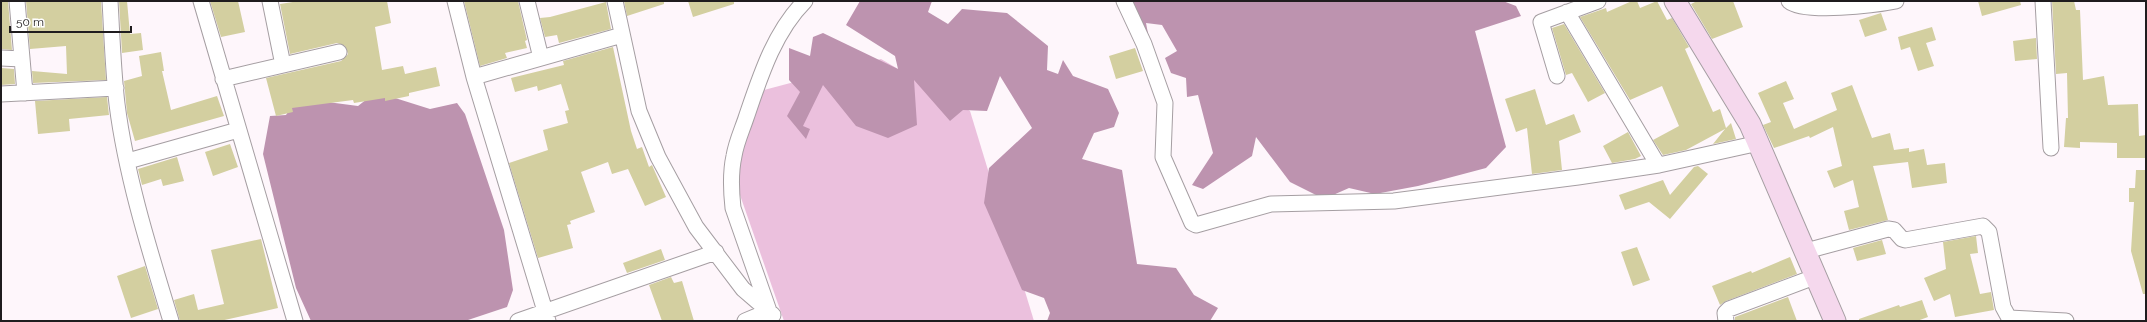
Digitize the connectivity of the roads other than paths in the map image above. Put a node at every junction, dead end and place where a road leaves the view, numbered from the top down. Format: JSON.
{"nodes":[{"id":1,"x":17,"y":1,"type":"edge"},
{"id":2,"x":110,"y":1,"type":"edge"},
{"id":3,"x":200,"y":1,"type":"edge"},
{"id":4,"x":270,"y":1,"type":"edge"},
{"id":5,"x":455,"y":1,"type":"edge"},
{"id":6,"x":527,"y":1,"type":"edge"},
{"id":7,"x":615,"y":1,"type":"edge"},
{"id":8,"x":805,"y":1,"type":"edge"},
{"id":9,"x":1124,"y":1,"type":"edge"},
{"id":10,"x":1598,"y":1,"type":"edge"},
{"id":11,"x":1675,"y":1,"type":"edge"},
{"id":12,"x":1789,"y":1,"type":"edge"},
{"id":13,"x":1896,"y":1,"type":"edge"},
{"id":14,"x":2043,"y":1,"type":"edge"},
{"id":15,"x":1567,"y":12,"type":"junction"},
{"id":16,"x":622,"y":36,"type":"junction"},
{"id":17,"x":339,"y":52,"type":"dead end"},
{"id":18,"x":1,"y":58,"type":"edge"},
{"id":19,"x":541,"y":58,"type":"junction"},
{"id":20,"x":22,"y":59,"type":"junction"},
{"id":21,"x":283,"y":65,"type":"junction"},
{"id":22,"x":1557,"y":76,"type":"dead end"},
{"id":23,"x":474,"y":77,"type":"junction"},
{"id":24,"x":223,"y":79,"type":"junction"},
{"id":25,"x":116,"y":88,"type":"junction"},
{"id":26,"x":25,"y":93,"type":"junction"},
{"id":27,"x":1,"y":94,"type":"edge"},
{"id":28,"x":238,"y":130,"type":"junction"},
{"id":29,"x":1758,"y":143,"type":"junction"},
{"id":30,"x":2051,"y":148,"type":"dead end"},
{"id":31,"x":128,"y":161,"type":"junction"},
{"id":32,"x":1658,"y":165,"type":"junction"},
{"id":33,"x":1806,"y":251,"type":"junction"},
{"id":34,"x":716,"y":252,"type":"junction"},
{"id":35,"x":1817,"y":276,"type":"junction"},
{"id":36,"x":771,"y":313,"type":"junction"},
{"id":37,"x":546,"y":316,"type":"edge"},
{"id":38,"x":171,"y":321,"type":"edge"},
{"id":39,"x":295,"y":321,"type":"edge"},
{"id":40,"x":518,"y":321,"type":"edge"},
{"id":41,"x":745,"y":321,"type":"edge"},
{"id":42,"x":1726,"y":321,"type":"edge"},
{"id":43,"x":1835,"y":321,"type":"edge"},
{"id":44,"x":2066,"y":321,"type":"edge"}],
"edges":[{"from":1,"to":20,"type":"street"},
{"from":2,"to":25,"type":"street"},
{"from":3,"to":24,"type":"street"},
{"from":4,"to":21,"type":"street"},
{"from":5,"to":23,"type":"street"},
{"from":6,"to":19,"type":"street"},
{"from":7,"to":16,"type":"street"},
{"from":8,"to":36,"type":"street"},
{"from":9,"to":32,"type":"street"},
{"from":10,"to":15,"type":"street"},
{"from":11,"to":29,"type":"main road"},
{"from":12,"to":13,"type":"street"},
{"from":14,"to":30,"type":"street"},
{"from":15,"to":22,"type":"street"},
{"from":15,"to":32,"type":"street"},
{"from":16,"to":19,"type":"street"},
{"from":16,"to":34,"type":"street"},
{"from":17,"to":21,"type":"street"},
{"from":18,"to":20,"type":"street"},
{"from":19,"to":23,"type":"street"},
{"from":20,"to":26,"type":"street"},
{"from":21,"to":24,"type":"street"},
{"from":23,"to":37,"type":"street"},
{"from":24,"to":28,"type":"street"},
{"from":25,"to":26,"type":"street"},
{"from":25,"to":31,"type":"street"},
{"from":26,"to":27,"type":"street"},
{"from":28,"to":31,"type":"street"},
{"from":28,"to":39,"type":"street"},
{"from":29,"to":32,"type":"street"},
{"from":29,"to":33,"type":"main road"},
{"from":31,"to":38,"type":"street"},
{"from":33,"to":35,"type":"main road"},
{"from":33,"to":44,"type":"street"},
{"from":34,"to":36,"type":"street"},
{"from":34,"to":37,"type":"street"},
{"from":35,"to":42,"type":"street"},
{"from":35,"to":43,"type":"main road"},
{"from":36,"to":41,"type":"street"},
{"from":37,"to":40,"type":"street"}]}
